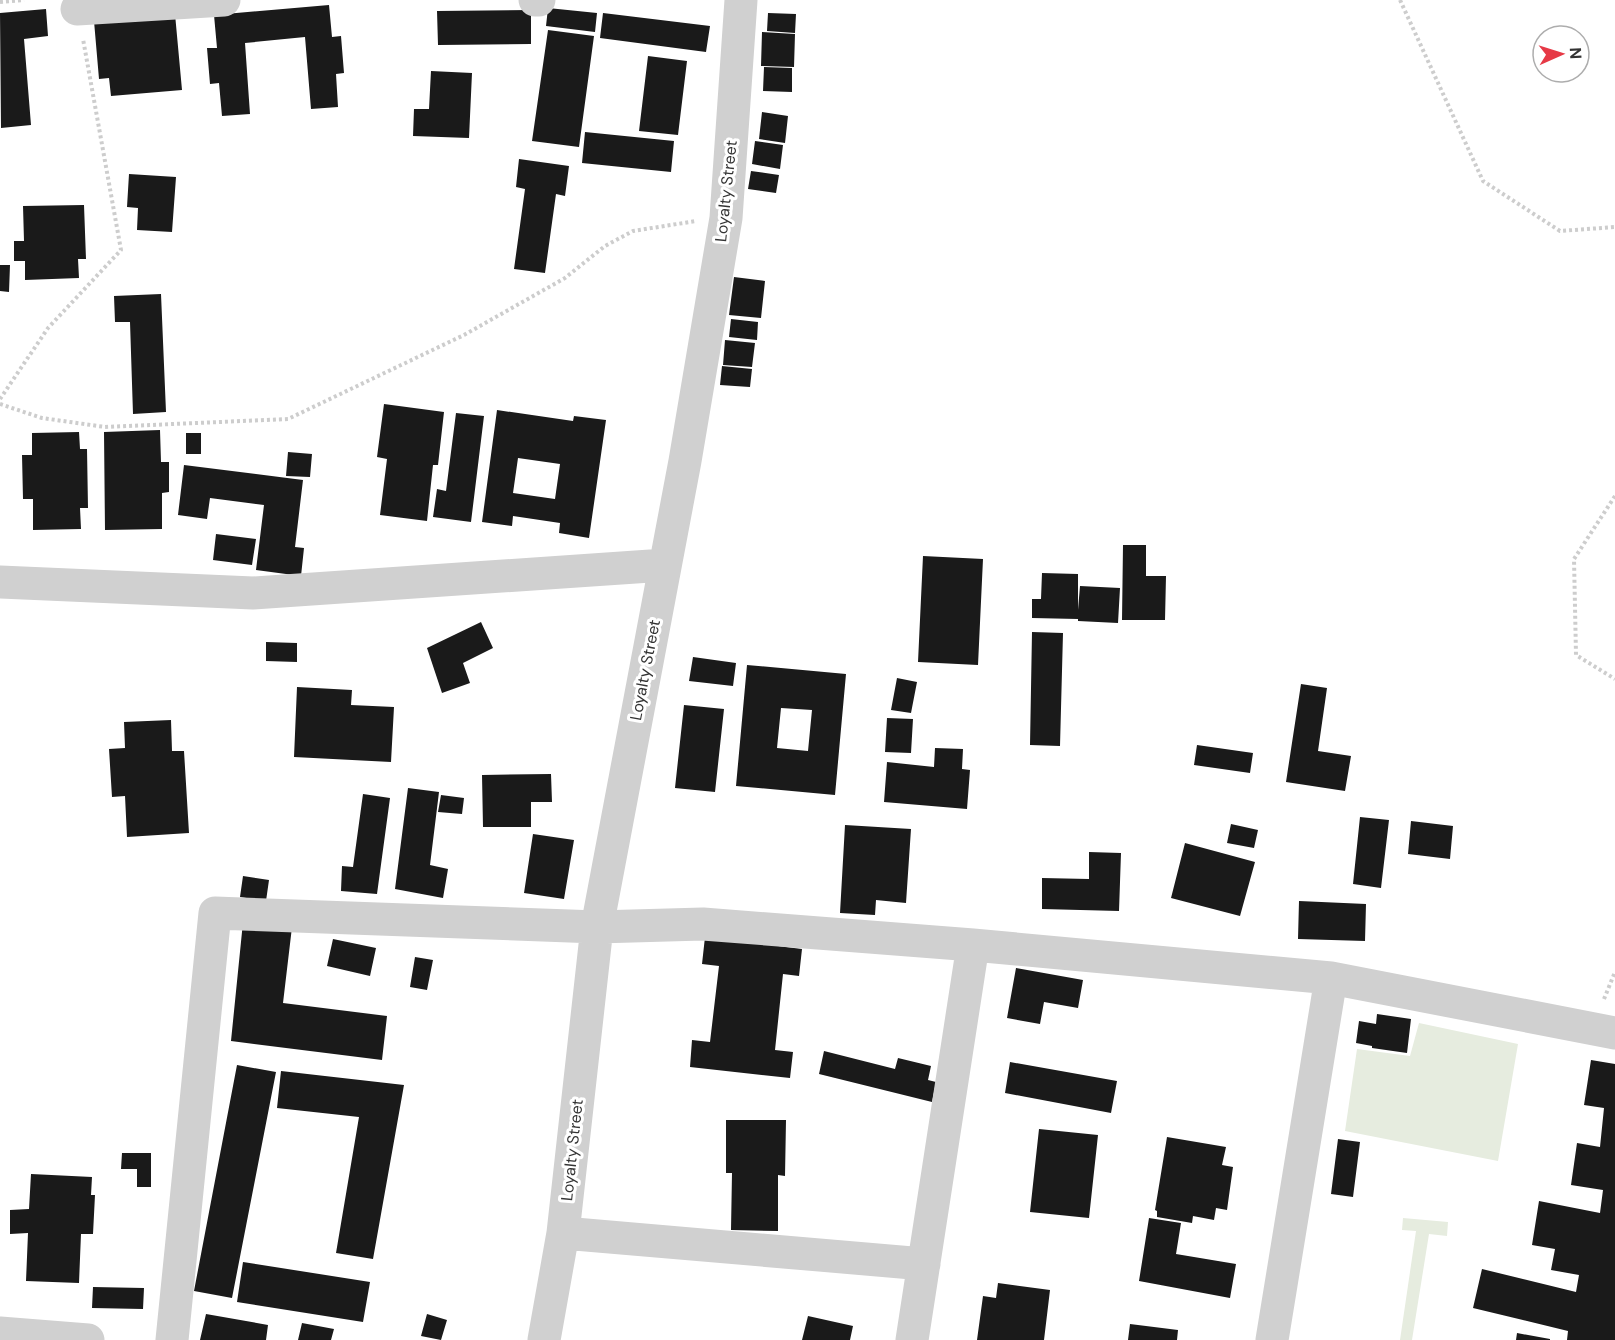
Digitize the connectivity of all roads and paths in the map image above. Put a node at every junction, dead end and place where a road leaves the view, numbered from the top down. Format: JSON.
{"nodes":[{"id":1,"x":24,"y":0,"type":"edge"},
{"id":2,"x":224,"y":0,"type":"edge"},
{"id":3,"x":741,"y":0,"type":"edge"},
{"id":4,"x":1400,"y":0,"type":"edge"},
{"id":5,"x":0,"y":2,"type":"edge"},
{"id":6,"x":77,"y":9,"type":"joint"},
{"id":7,"x":726,"y":218,"type":"junction"},
{"id":8,"x":1615,"y":227,"type":"edge"},
{"id":9,"x":0,"y":399,"type":"edge"},
{"id":10,"x":0,"y":404,"type":"edge"},
{"id":11,"x":1615,"y":496,"type":"edge"},
{"id":12,"x":665,"y":565,"type":"junction"},
{"id":13,"x":0,"y":582,"type":"edge"},
{"id":14,"x":1615,"y":679,"type":"edge"},
{"id":15,"x":597,"y":927,"type":"junction"},
{"id":16,"x":973,"y":945,"type":"junction"},
{"id":17,"x":1331,"y":978,"type":"junction"},
{"id":18,"x":1615,"y":1033,"type":"edge"},
{"id":19,"x":563,"y":1233,"type":"junction"},
{"id":20,"x":924,"y":1264,"type":"junction"},
{"id":21,"x":0,"y":1333,"type":"edge"},
{"id":22,"x":88,"y":1340,"type":"edge"},
{"id":23,"x":172,"y":1340,"type":"edge"},
{"id":24,"x":544,"y":1340,"type":"edge"},
{"id":25,"x":912,"y":1340,"type":"edge"},
{"id":26,"x":1272,"y":1340,"type":"edge"}],
"edges":[{"from":1,"to":5,"type":"path"},
{"from":2,"to":6,"type":"street"},
{"from":3,"to":7,"type":"street","name":"Loyalty Street"},
{"from":4,"to":8,"type":"path"},
{"from":6,"to":9,"type":"path"},
{"from":7,"to":10,"type":"path"},
{"from":7,"to":12,"type":"street","name":"Loyalty Street"},
{"from":11,"to":14,"type":"path"},
{"from":12,"to":13,"type":"street"},
{"from":12,"to":15,"type":"street","name":"Loyalty Street"},
{"from":15,"to":16,"type":"street"},
{"from":15,"to":19,"type":"street","name":"Loyalty Street"},
{"from":15,"to":23,"type":"street"},
{"from":16,"to":17,"type":"street"},
{"from":16,"to":20,"type":"street"},
{"from":17,"to":18,"type":"street"},
{"from":17,"to":26,"type":"street"},
{"from":19,"to":20,"type":"street"},
{"from":19,"to":24,"type":"street","name":"Loyalty Street"},
{"from":20,"to":25,"type":"street"},
{"from":21,"to":22,"type":"street"}]}
